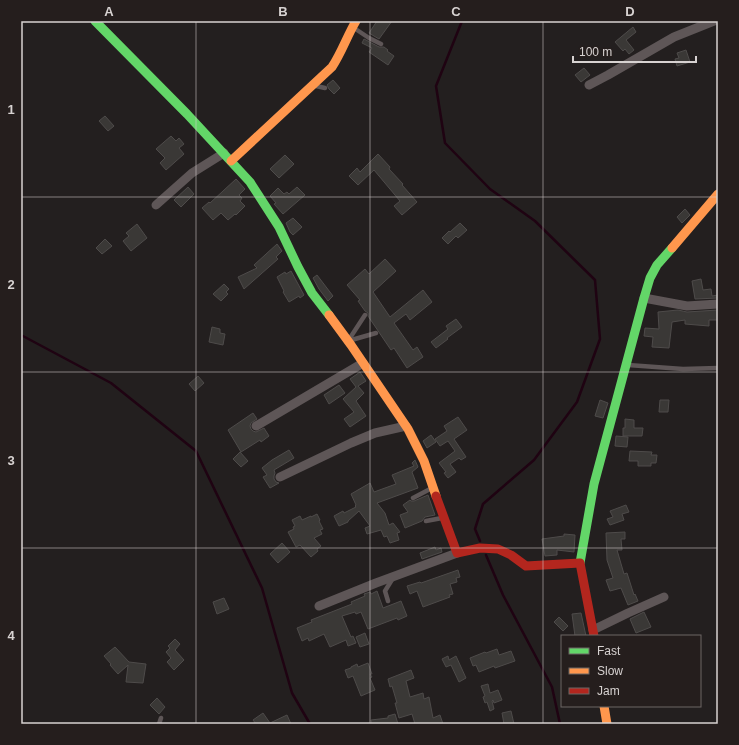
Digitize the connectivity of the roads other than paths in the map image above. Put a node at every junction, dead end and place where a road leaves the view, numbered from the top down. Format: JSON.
{"nodes":[{"id":1,"x":95,"y":21,"type":"edge"},
{"id":2,"x":714,"y":21,"type":"edge"},
{"id":3,"x":354,"y":24,"type":"edge"},
{"id":4,"x":381,"y":44,"type":"dead end"},
{"id":5,"x":312,"y":85,"type":"junction"},
{"id":6,"x":589,"y":85,"type":"dead end"},
{"id":7,"x":325,"y":88,"type":"dead end"},
{"id":8,"x":224,"y":153,"type":"junction"},
{"id":9,"x":231,"y":161,"type":"junction"},
{"id":10,"x":718,"y":194,"type":"edge"},
{"id":11,"x":156,"y":205,"type":"dead end"},
{"id":12,"x":644,"y":298,"type":"junction"},
{"id":13,"x":718,"y":304,"type":"edge"},
{"id":14,"x":365,"y":315,"type":"dead end"},
{"id":15,"x":376,"y":333,"type":"dead end"},
{"id":16,"x":348,"y":341,"type":"junction"},
{"id":17,"x":363,"y":363,"type":"junction"},
{"id":18,"x":626,"y":364,"type":"junction"},
{"id":19,"x":718,"y":368,"type":"edge"},
{"id":20,"x":256,"y":426,"type":"dead end"},
{"id":21,"x":406,"y":426,"type":"junction"},
{"id":22,"x":280,"y":477,"type":"dead end"},
{"id":23,"x":434,"y":487,"type":"junction"},
{"id":24,"x":413,"y":498,"type":"dead end"},
{"id":25,"x":444,"y":518,"type":"junction"},
{"id":26,"x":426,"y":521,"type":"dead end"},
{"id":27,"x":460,"y":553,"type":"junction"},
{"id":28,"x":580,"y":563,"type":"junction"},
{"id":29,"x":395,"y":576,"type":"junction"},
{"id":30,"x":664,"y":597,"type":"dead end"},
{"id":31,"x":388,"y":601,"type":"dead end"},
{"id":32,"x":319,"y":606,"type":"dead end"},
{"id":33,"x":593,"y":633,"type":"edge"},
{"id":34,"x":604,"y":707,"type":"edge"},
{"id":35,"x":161,"y":718,"type":"dead end"},
{"id":36,"x":158,"y":724,"type":"edge"},
{"id":37,"x":606,"y":724,"type":"edge"}],
"edges":[{"from":1,"to":8,"type":"street"},
{"from":2,"to":6,"type":"street"},
{"from":3,"to":4,"type":"lane"},
{"from":3,"to":5,"type":"street"},
{"from":5,"to":7,"type":"lane"},
{"from":5,"to":9,"type":"street"},
{"from":8,"to":9,"type":"street"},
{"from":8,"to":11,"type":"street"},
{"from":9,"to":16,"type":"street"},
{"from":10,"to":12,"type":"street"},
{"from":12,"to":13,"type":"street"},
{"from":12,"to":18,"type":"street"},
{"from":14,"to":16,"type":"lane"},
{"from":15,"to":16,"type":"lane"},
{"from":16,"to":17,"type":"street"},
{"from":17,"to":20,"type":"street"},
{"from":17,"to":21,"type":"street"},
{"from":18,"to":19,"type":"lane"},
{"from":18,"to":28,"type":"street"},
{"from":21,"to":22,"type":"street"},
{"from":21,"to":23,"type":"street"},
{"from":23,"to":24,"type":"lane"},
{"from":23,"to":25,"type":"street"},
{"from":25,"to":26,"type":"lane"},
{"from":25,"to":27,"type":"street"},
{"from":27,"to":28,"type":"street"},
{"from":27,"to":29,"type":"street"},
{"from":28,"to":33,"type":"street"},
{"from":29,"to":31,"type":"lane"},
{"from":29,"to":32,"type":"street"},
{"from":30,"to":33,"type":"street"},
{"from":34,"to":37,"type":"street"},
{"from":35,"to":36,"type":"lane"}]}
